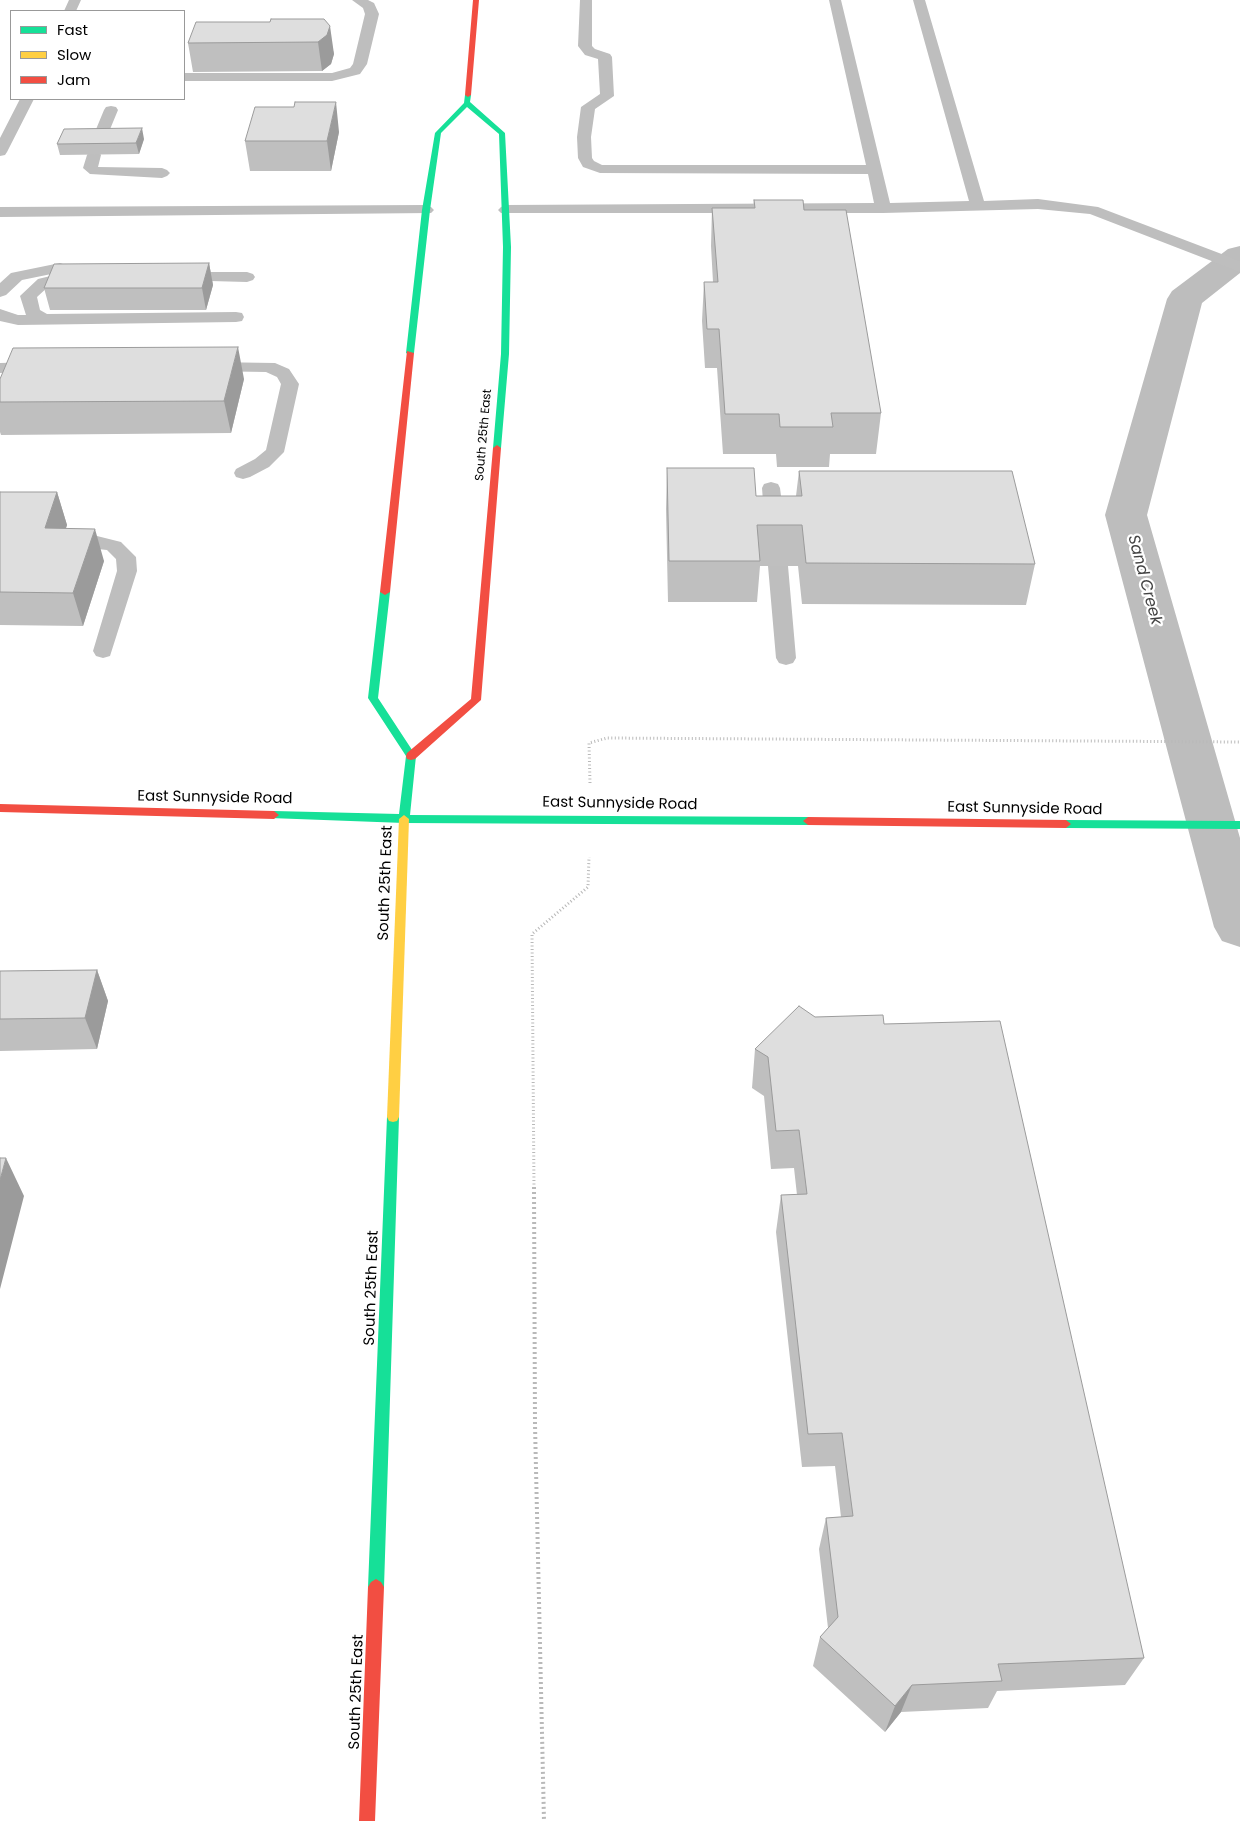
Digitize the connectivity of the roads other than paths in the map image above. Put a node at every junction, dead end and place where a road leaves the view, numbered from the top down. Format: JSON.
{"nodes":[{"id":1,"x":358,"y":0,"type":"edge"},
{"id":2,"x":476,"y":0,"type":"edge"},
{"id":3,"x":586,"y":0,"type":"edge"},
{"id":4,"x":835,"y":0,"type":"edge"},
{"id":5,"x":919,"y":0,"type":"edge"},
{"id":6,"x":185,"y":77,"type":"edge"},
{"id":7,"x":26,"y":100,"type":"edge"},
{"id":8,"x":467,"y":103,"type":"junction"},
{"id":9,"x":111,"y":110,"type":"dead end"},
{"id":10,"x":99,"y":139,"type":"edge"},
{"id":11,"x":0,"y":152,"type":"edge"},
{"id":12,"x":94,"y":155,"type":"edge"},
{"id":13,"x":874,"y":170,"type":"junction"},
{"id":14,"x":162,"y":173,"type":"dead end"},
{"id":15,"x":978,"y":206,"type":"junction"},
{"id":16,"x":883,"y":208,"type":"junction"},
{"id":17,"x":426,"y":210,"type":"junction"},
{"id":18,"x":506,"y":210,"type":"junction"},
{"id":19,"x":0,"y":212,"type":"edge"},
{"id":20,"x":1240,"y":267,"type":"edge"},
{"id":21,"x":169,"y":272,"type":"edge"},
{"id":22,"x":248,"y":272,"type":"dead end"},
{"id":23,"x":0,"y":292,"type":"edge"},
{"id":24,"x":0,"y":314,"type":"edge"},
{"id":25,"x":236,"y":317,"type":"dead end"},
{"id":26,"x":43,"y":318,"type":"junction"},
{"id":27,"x":57,"y":367,"type":"edge"},
{"id":28,"x":193,"y":367,"type":"edge"},
{"id":29,"x":0,"y":368,"type":"edge"},
{"id":30,"x":243,"y":473,"type":"dead end"},
{"id":31,"x":771,"y":488,"type":"dead end"},
{"id":32,"x":776,"y":537,"type":"edge"},
{"id":33,"x":61,"y":541,"type":"edge"},
{"id":34,"x":778,"y":566,"type":"edge"},
{"id":35,"x":103,"y":651,"type":"dead end"},
{"id":36,"x":786,"y":658,"type":"dead end"},
{"id":37,"x":411,"y":756,"type":"junction"},
{"id":38,"x":0,"y":808,"type":"edge"},
{"id":39,"x":404,"y":818,"type":"junction"},
{"id":40,"x":1240,"y":825,"type":"edge"},
{"id":41,"x":368,"y":1821,"type":"edge"}],
"edges":[{"from":1,"to":6,"type":"lane"},
{"from":2,"to":8,"type":"main road"},
{"from":3,"to":13,"type":"lane"},
{"from":4,"to":13,"type":"lane"},
{"from":5,"to":15,"type":"lane"},
{"from":7,"to":11,"type":"lane"},
{"from":8,"to":17,"type":"main road"},
{"from":8,"to":18,"type":"main road","name":"South 25th East"},
{"from":9,"to":10,"type":"lane"},
{"from":12,"to":14,"type":"lane"},
{"from":13,"to":16,"type":"lane"},
{"from":15,"to":16,"type":"lane"},
{"from":15,"to":20,"type":"lane"},
{"from":16,"to":18,"type":"lane"},
{"from":17,"to":19,"type":"lane"},
{"from":17,"to":37,"type":"main road"},
{"from":18,"to":37,"type":"main road","name":"South 25th East"},
{"from":21,"to":22,"type":"lane"},
{"from":23,"to":26,"type":"lane"},
{"from":24,"to":26,"type":"lane"},
{"from":25,"to":26,"type":"lane"},
{"from":27,"to":29,"type":"lane"},
{"from":28,"to":30,"type":"lane"},
{"from":31,"to":32,"type":"lane"},
{"from":33,"to":35,"type":"lane"},
{"from":34,"to":36,"type":"lane"},
{"from":37,"to":39,"type":"main road","name":"South 25th East"},
{"from":38,"to":39,"type":"main road","name":"East Sunnyside Road"},
{"from":39,"to":40,"type":"main road","name":"East Sunnyside Road"},
{"from":39,"to":41,"type":"main road","name":"South 25th East"}]}
